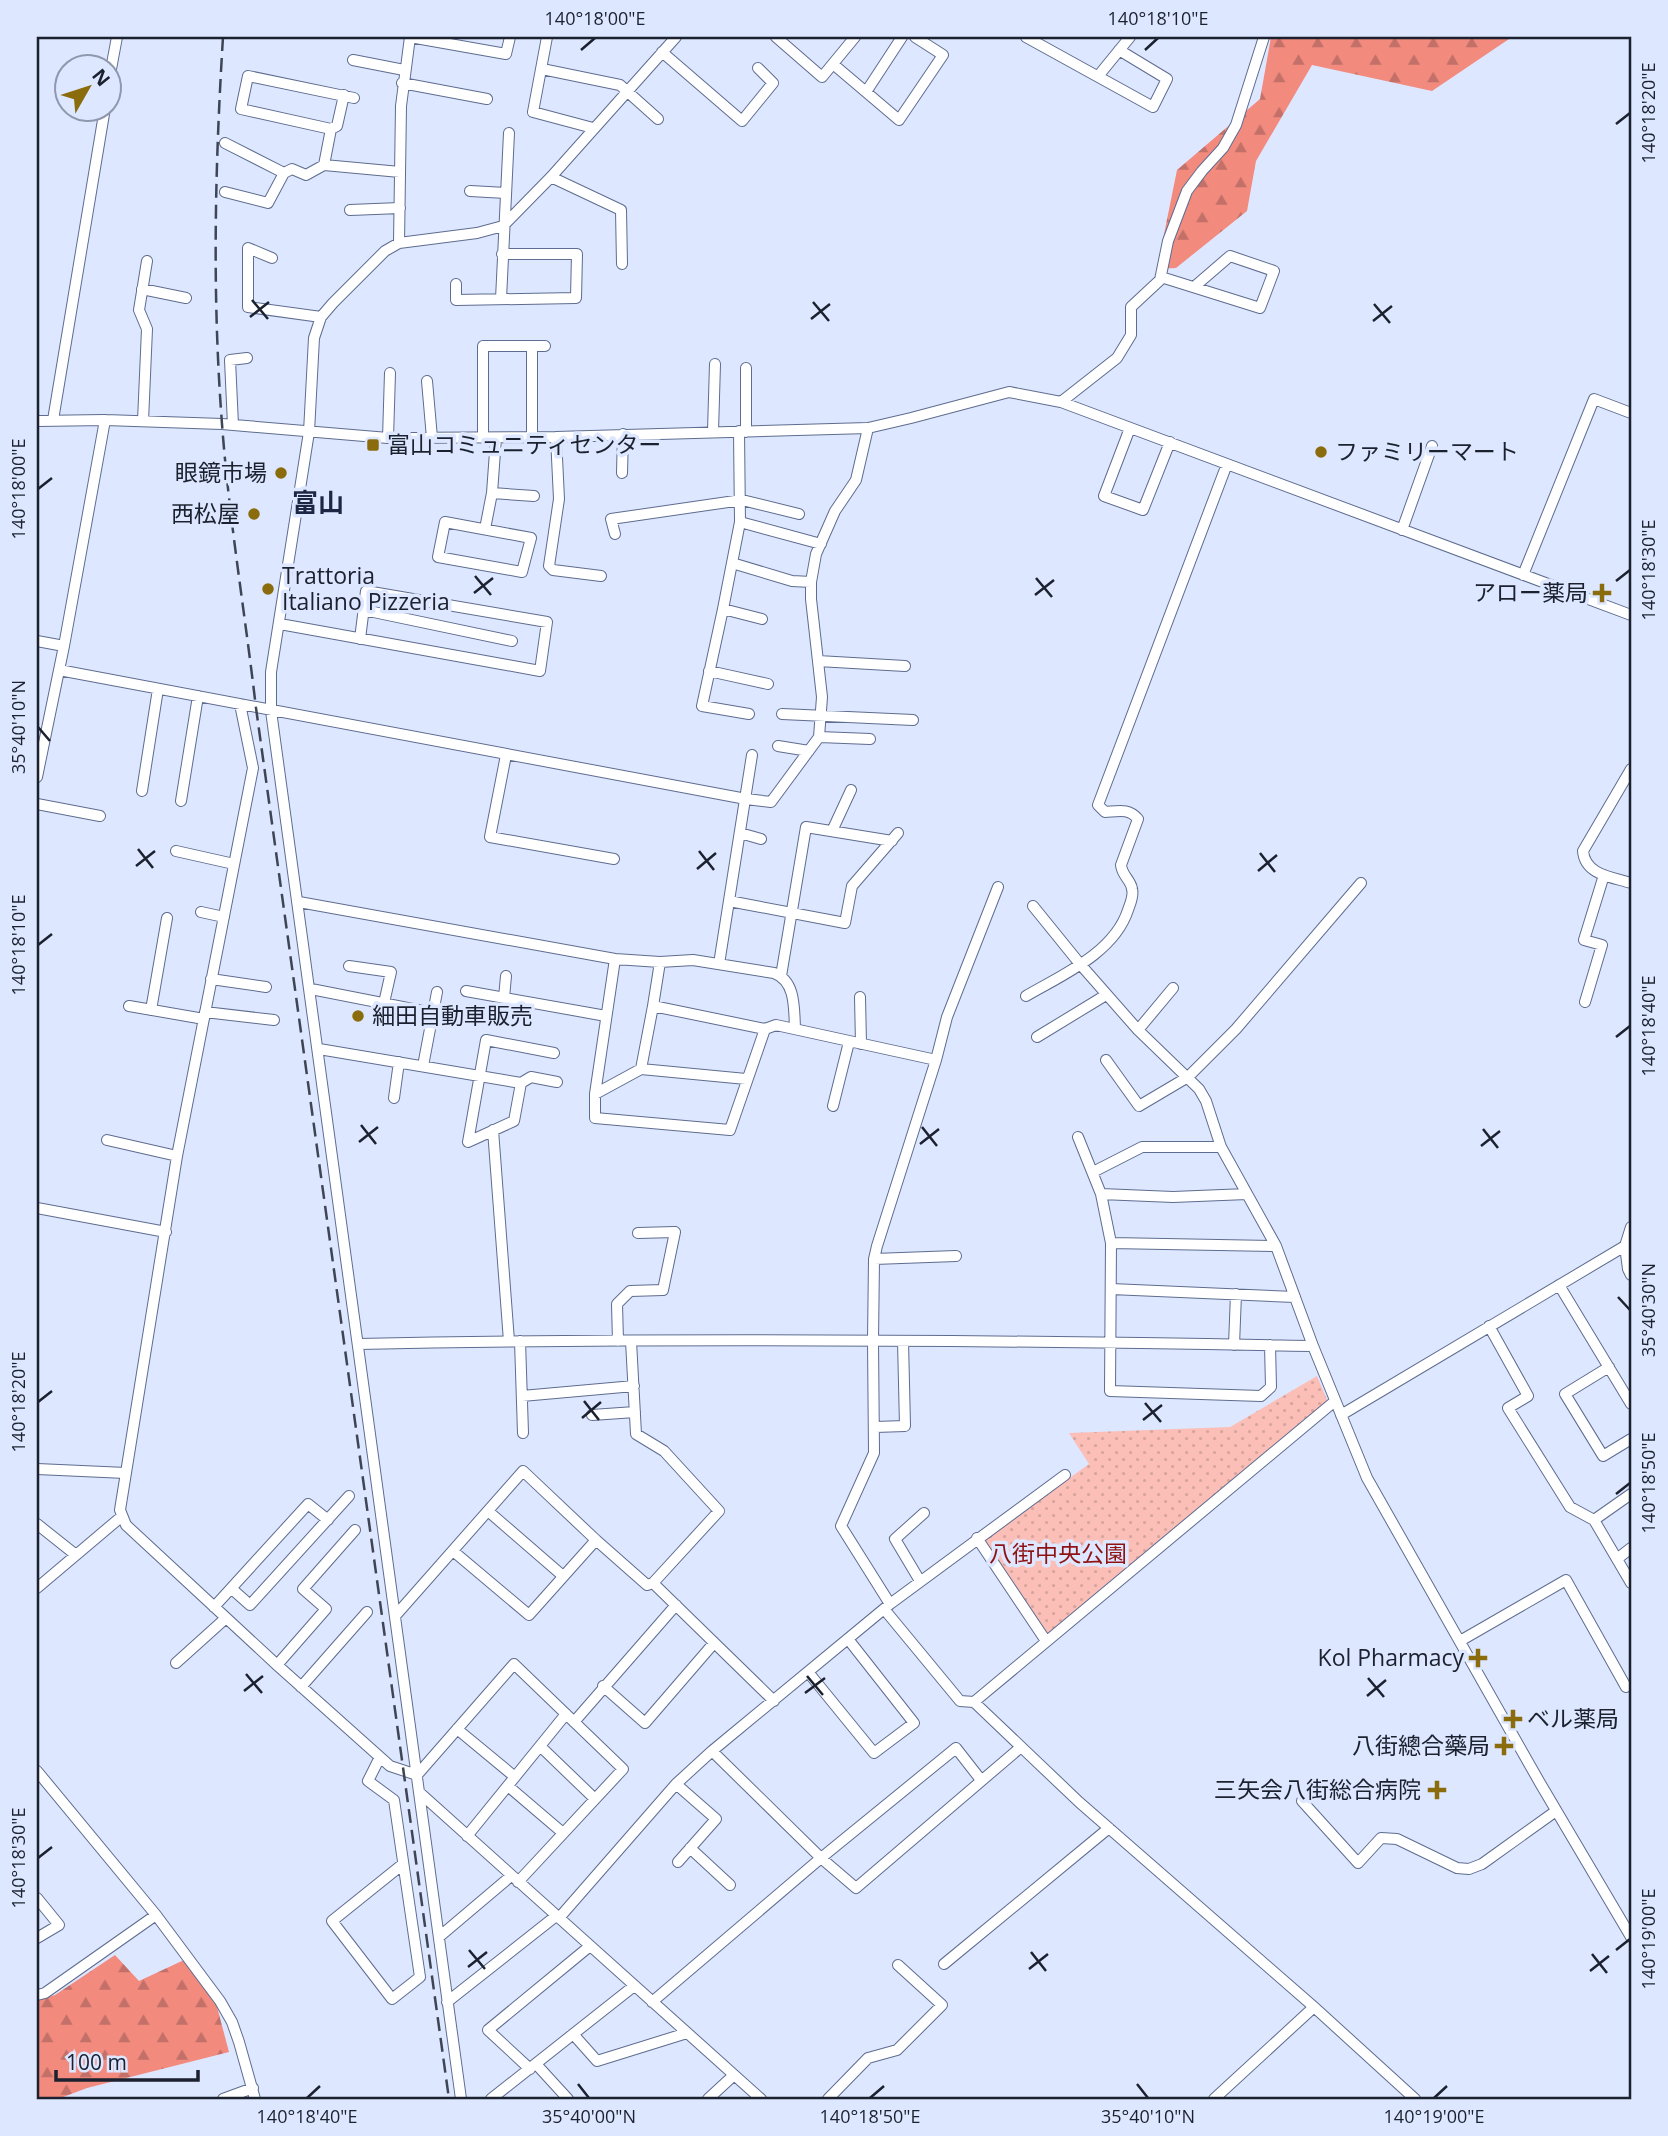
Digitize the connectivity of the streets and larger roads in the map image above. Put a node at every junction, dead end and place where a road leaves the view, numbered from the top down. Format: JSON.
{"nodes":[{"id":1,"x":410,"y":37,"type":"edge"},
{"id":2,"x":510,"y":37,"type":"edge"},
{"id":3,"x":547,"y":37,"type":"edge"},
{"id":4,"x":676,"y":37,"type":"edge"},
{"id":5,"x":776,"y":37,"type":"edge"},
{"id":6,"x":855,"y":37,"type":"edge"},
{"id":7,"x":902,"y":37,"type":"edge"},
{"id":8,"x":915,"y":37,"type":"edge"},
{"id":9,"x":1026,"y":37,"type":"edge"},
{"id":10,"x":1130,"y":37,"type":"edge"},
{"id":11,"x":1264,"y":37,"type":"edge"},
{"id":12,"x":1119,"y":50,"type":"junction"},
{"id":13,"x":662,"y":52,"type":"junction"},
{"id":14,"x":353,"y":60,"type":"dead end"},
{"id":15,"x":833,"y":64,"type":"junction"},
{"id":16,"x":758,"y":68,"type":"dead end"},
{"id":17,"x":542,"y":69,"type":"junction"},
{"id":18,"x":404,"y":70,"type":"junction"},
{"id":19,"x":1099,"y":75,"type":"junction"},
{"id":20,"x":402,"y":83,"type":"junction"},
{"id":21,"x":626,"y":90,"type":"junction"},
{"id":22,"x":866,"y":92,"type":"junction"},
{"id":23,"x":487,"y":99,"type":"dead end"},
{"id":24,"x":658,"y":119,"type":"dead end"},
{"id":25,"x":103,"y":122,"type":"edge"},
{"id":26,"x":593,"y":128,"type":"junction"},
{"id":27,"x":331,"y":129,"type":"junction"},
{"id":28,"x":509,"y":133,"type":"dead end"},
{"id":29,"x":225,"y":143,"type":"dead end"},
{"id":30,"x":324,"y":165,"type":"junction"},
{"id":31,"x":284,"y":173,"type":"junction"},
{"id":32,"x":400,"y":173,"type":"junction"},
{"id":33,"x":551,"y":177,"type":"junction"},
{"id":34,"x":225,"y":191,"type":"dead end"},
{"id":35,"x":470,"y":191,"type":"dead end"},
{"id":36,"x":506,"y":193,"type":"junction"},
{"id":37,"x":400,"y":208,"type":"junction"},
{"id":38,"x":350,"y":210,"type":"dead end"},
{"id":39,"x":503,"y":226,"type":"junction"},
{"id":40,"x":400,"y":243,"type":"junction"},
{"id":41,"x":502,"y":254,"type":"junction"},
{"id":42,"x":272,"y":258,"type":"dead end"},
{"id":43,"x":147,"y":261,"type":"dead end"},
{"id":44,"x":622,"y":264,"type":"dead end"},
{"id":45,"x":1160,"y":277,"type":"junction"},
{"id":46,"x":456,"y":285,"type":"dead end"},
{"id":47,"x":1194,"y":287,"type":"junction"},
{"id":48,"x":142,"y":289,"type":"junction"},
{"id":49,"x":186,"y":298,"type":"dead end"},
{"id":50,"x":501,"y":299,"type":"junction"},
{"id":51,"x":321,"y":317,"type":"junction"},
{"id":52,"x":532,"y":346,"type":"junction"},
{"id":53,"x":545,"y":346,"type":"dead end"},
{"id":54,"x":247,"y":358,"type":"dead end"},
{"id":55,"x":715,"y":364,"type":"dead end"},
{"id":56,"x":746,"y":369,"type":"dead end"},
{"id":57,"x":390,"y":373,"type":"dead end"},
{"id":58,"x":426,"y":381,"type":"dead end"},
{"id":59,"x":1061,"y":402,"type":"junction"},
{"id":60,"x":1631,"y":413,"type":"edge"},
{"id":61,"x":53,"y":420,"type":"junction"},
{"id":62,"x":105,"y":420,"type":"junction"},
{"id":63,"x":37,"y":421,"type":"edge"},
{"id":64,"x":143,"y":421,"type":"junction"},
{"id":65,"x":233,"y":425,"type":"junction"},
{"id":66,"x":869,"y":428,"type":"junction"},
{"id":67,"x":1130,"y":428,"type":"junction"},
{"id":68,"x":713,"y":431,"type":"junction"},
{"id":69,"x":309,"y":432,"type":"junction"},
{"id":70,"x":743,"y":432,"type":"junction"},
{"id":71,"x":623,"y":434,"type":"junction"},
{"id":72,"x":532,"y":437,"type":"junction"},
{"id":73,"x":556,"y":437,"type":"junction"},
{"id":74,"x":388,"y":438,"type":"junction"},
{"id":75,"x":432,"y":438,"type":"junction"},
{"id":76,"x":484,"y":438,"type":"junction"},
{"id":77,"x":496,"y":438,"type":"junction"},
{"id":78,"x":1170,"y":442,"type":"junction"},
{"id":79,"x":1432,"y":446,"type":"dead end"},
{"id":80,"x":1227,"y":464,"type":"junction"},
{"id":81,"x":622,"y":473,"type":"dead end"},
{"id":82,"x":492,"y":493,"type":"junction"},
{"id":83,"x":534,"y":496,"type":"dead end"},
{"id":84,"x":742,"y":500,"type":"junction"},
{"id":85,"x":799,"y":513,"type":"dead end"},
{"id":86,"x":740,"y":522,"type":"junction"},
{"id":87,"x":485,"y":530,"type":"junction"},
{"id":88,"x":1402,"y":530,"type":"junction"},
{"id":89,"x":615,"y":534,"type":"dead end"},
{"id":90,"x":821,"y":544,"type":"junction"},
{"id":91,"x":732,"y":563,"type":"junction"},
{"id":92,"x":1523,"y":575,"type":"junction"},
{"id":93,"x":601,"y":576,"type":"dead end"},
{"id":94,"x":811,"y":582,"type":"junction"},
{"id":95,"x":723,"y":609,"type":"junction"},
{"id":96,"x":364,"y":610,"type":"junction"},
{"id":97,"x":1631,"y":615,"type":"edge"},
{"id":98,"x":762,"y":619,"type":"dead end"},
{"id":99,"x":280,"y":624,"type":"junction"},
{"id":100,"x":360,"y":639,"type":"junction"},
{"id":101,"x":512,"y":640,"type":"dead end"},
{"id":102,"x":37,"y":641,"type":"edge"},
{"id":103,"x":64,"y":646,"type":"junction"},
{"id":104,"x":818,"y":661,"type":"junction"},
{"id":105,"x":905,"y":666,"type":"dead end"},
{"id":106,"x":59,"y":670,"type":"junction"},
{"id":107,"x":709,"y":671,"type":"junction"},
{"id":108,"x":768,"y":684,"type":"dead end"},
{"id":109,"x":158,"y":689,"type":"junction"},
{"id":110,"x":198,"y":696,"type":"junction"},
{"id":111,"x":240,"y":704,"type":"junction"},
{"id":112,"x":37,"y":709,"type":"edge"},
{"id":113,"x":271,"y":711,"type":"junction"},
{"id":114,"x":49,"y":712,"type":"junction"},
{"id":115,"x":782,"y":714,"type":"dead end"},
{"id":116,"x":750,"y":715,"type":"dead end"},
{"id":117,"x":821,"y":716,"type":"junction"},
{"id":118,"x":913,"y":720,"type":"dead end"},
{"id":119,"x":819,"y":737,"type":"junction"},
{"id":120,"x":870,"y":739,"type":"dead end"},
{"id":121,"x":778,"y":746,"type":"dead end"},
{"id":122,"x":809,"y":751,"type":"junction"},
{"id":123,"x":506,"y":755,"type":"junction"},
{"id":124,"x":752,"y":755,"type":"dead end"},
{"id":125,"x":1631,"y":769,"type":"edge"},
{"id":126,"x":37,"y":777,"type":"edge"},
{"id":127,"x":851,"y":790,"type":"dead end"},
{"id":128,"x":142,"y":791,"type":"dead end"},
{"id":129,"x":746,"y":799,"type":"junction"},
{"id":130,"x":181,"y":801,"type":"dead end"},
{"id":131,"x":37,"y":804,"type":"edge"},
{"id":132,"x":100,"y":816,"type":"dead end"},
{"id":133,"x":832,"y":831,"type":"junction"},
{"id":134,"x":740,"y":834,"type":"junction"},
{"id":135,"x":761,"y":839,"type":"dead end"},
{"id":136,"x":176,"y":851,"type":"dead end"},
{"id":137,"x":614,"y":859,"type":"dead end"},
{"id":138,"x":234,"y":864,"type":"junction"},
{"id":139,"x":1604,"y":875,"type":"junction"},
{"id":140,"x":1361,"y":883,"type":"dead end"},
{"id":141,"x":1631,"y":883,"type":"edge"},
{"id":142,"x":998,"y":887,"type":"dead end"},
{"id":143,"x":729,"y":901,"type":"junction"},
{"id":144,"x":299,"y":902,"type":"junction"},
{"id":145,"x":1033,"y":906,"type":"dead end"},
{"id":146,"x":201,"y":912,"type":"dead end"},
{"id":147,"x":792,"y":914,"type":"junction"},
{"id":148,"x":223,"y":917,"type":"junction"},
{"id":149,"x":167,"y":918,"type":"dead end"},
{"id":150,"x":615,"y":959,"type":"junction"},
{"id":151,"x":660,"y":962,"type":"junction"},
{"id":152,"x":719,"y":964,"type":"junction"},
{"id":153,"x":1080,"y":964,"type":"junction"},
{"id":154,"x":349,"y":966,"type":"dead end"},
{"id":155,"x":781,"y":975,"type":"junction"},
{"id":156,"x":506,"y":976,"type":"dead end"},
{"id":157,"x":211,"y":979,"type":"junction"},
{"id":158,"x":266,"y":986,"type":"dead end"},
{"id":159,"x":1173,"y":988,"type":"dead end"},
{"id":160,"x":311,"y":989,"type":"junction"},
{"id":161,"x":466,"y":991,"type":"dead end"},
{"id":162,"x":437,"y":992,"type":"dead end"},
{"id":163,"x":1106,"y":995,"type":"junction"},
{"id":164,"x":1026,"y":996,"type":"dead end"},
{"id":165,"x":860,"y":997,"type":"dead end"},
{"id":166,"x":504,"y":998,"type":"junction"},
{"id":167,"x":1585,"y":1002,"type":"dead end"},
{"id":168,"x":384,"y":1003,"type":"junction"},
{"id":169,"x":129,"y":1006,"type":"dead end"},
{"id":170,"x":653,"y":1006,"type":"junction"},
{"id":171,"x":152,"y":1010,"type":"junction"},
{"id":172,"x":433,"y":1013,"type":"junction"},
{"id":173,"x":205,"y":1015,"type":"junction"},
{"id":174,"x":606,"y":1016,"type":"junction"},
{"id":175,"x":274,"y":1020,"type":"dead end"},
{"id":176,"x":765,"y":1029,"type":"junction"},
{"id":177,"x":795,"y":1029,"type":"junction"},
{"id":178,"x":1138,"y":1030,"type":"junction"},
{"id":179,"x":1037,"y":1037,"type":"dead end"},
{"id":180,"x":855,"y":1043,"type":"junction"},
{"id":181,"x":319,"y":1049,"type":"junction"},
{"id":182,"x":554,"y":1053,"type":"dead end"},
{"id":183,"x":936,"y":1060,"type":"junction"},
{"id":184,"x":1105,"y":1060,"type":"dead end"},
{"id":185,"x":399,"y":1062,"type":"junction"},
{"id":186,"x":423,"y":1066,"type":"junction"},
{"id":187,"x":641,"y":1069,"type":"junction"},
{"id":188,"x":480,"y":1076,"type":"junction"},
{"id":189,"x":1188,"y":1077,"type":"junction"},
{"id":190,"x":746,"y":1079,"type":"junction"},
{"id":191,"x":557,"y":1082,"type":"dead end"},
{"id":192,"x":522,"y":1083,"type":"junction"},
{"id":193,"x":595,"y":1094,"type":"junction"},
{"id":194,"x":394,"y":1098,"type":"dead end"},
{"id":195,"x":833,"y":1106,"type":"dead end"},
{"id":196,"x":493,"y":1130,"type":"junction"},
{"id":197,"x":1078,"y":1137,"type":"dead end"},
{"id":198,"x":107,"y":1140,"type":"dead end"},
{"id":199,"x":1220,"y":1147,"type":"junction"},
{"id":200,"x":177,"y":1156,"type":"junction"},
{"id":201,"x":1093,"y":1172,"type":"junction"},
{"id":202,"x":1101,"y":1194,"type":"junction"},
{"id":203,"x":1247,"y":1194,"type":"junction"},
{"id":204,"x":37,"y":1208,"type":"edge"},
{"id":205,"x":1631,"y":1227,"type":"edge"},
{"id":206,"x":166,"y":1232,"type":"junction"},
{"id":207,"x":638,"y":1233,"type":"dead end"},
{"id":208,"x":1111,"y":1243,"type":"junction"},
{"id":209,"x":1276,"y":1246,"type":"junction"},
{"id":210,"x":1625,"y":1246,"type":"junction"},
{"id":211,"x":956,"y":1256,"type":"dead end"},
{"id":212,"x":874,"y":1259,"type":"junction"},
{"id":213,"x":1631,"y":1275,"type":"edge"},
{"id":214,"x":1559,"y":1285,"type":"junction"},
{"id":215,"x":1111,"y":1289,"type":"junction"},
{"id":216,"x":1236,"y":1294,"type":"junction"},
{"id":217,"x":1295,"y":1297,"type":"junction"},
{"id":218,"x":1489,"y":1326,"type":"junction"},
{"id":219,"x":515,"y":1341,"type":"junction"},
{"id":220,"x":618,"y":1341,"type":"junction"},
{"id":221,"x":631,"y":1341,"type":"junction"},
{"id":222,"x":873,"y":1341,"type":"junction"},
{"id":223,"x":903,"y":1341,"type":"junction"},
{"id":224,"x":1111,"y":1342,"type":"junction"},
{"id":225,"x":359,"y":1344,"type":"junction"},
{"id":226,"x":1234,"y":1345,"type":"junction"},
{"id":227,"x":1270,"y":1345,"type":"junction"},
{"id":228,"x":1313,"y":1346,"type":"junction"},
{"id":229,"x":1609,"y":1367,"type":"junction"},
{"id":230,"x":634,"y":1385,"type":"junction"},
{"id":231,"x":522,"y":1396,"type":"junction"},
{"id":232,"x":1335,"y":1401,"type":"junction"},
{"id":233,"x":1631,"y":1404,"type":"edge"},
{"id":234,"x":635,"y":1412,"type":"junction"},
{"id":235,"x":592,"y":1415,"type":"dead end"},
{"id":236,"x":1341,"y":1415,"type":"junction"},
{"id":237,"x":875,"y":1427,"type":"junction"},
{"id":238,"x":523,"y":1433,"type":"dead end"},
{"id":239,"x":1631,"y":1440,"type":"edge"},
{"id":240,"x":37,"y":1469,"type":"edge"},
{"id":241,"x":126,"y":1473,"type":"junction"},
{"id":242,"x":1065,"y":1475,"type":"dead end"},
{"id":243,"x":1631,"y":1494,"type":"edge"},
{"id":244,"x":349,"y":1496,"type":"dead end"},
{"id":245,"x":488,"y":1511,"type":"junction"},
{"id":246,"x":924,"y":1513,"type":"dead end"},
{"id":247,"x":121,"y":1517,"type":"junction"},
{"id":248,"x":328,"y":1520,"type":"junction"},
{"id":249,"x":1594,"y":1520,"type":"junction"},
{"id":250,"x":37,"y":1524,"type":"edge"},
{"id":251,"x":355,"y":1530,"type":"dead end"},
{"id":252,"x":977,"y":1538,"type":"junction"},
{"id":253,"x":596,"y":1540,"type":"junction"},
{"id":254,"x":1631,"y":1548,"type":"edge"},
{"id":255,"x":453,"y":1551,"type":"junction"},
{"id":256,"x":76,"y":1555,"type":"junction"},
{"id":257,"x":1617,"y":1559,"type":"junction"},
{"id":258,"x":563,"y":1576,"type":"junction"},
{"id":259,"x":920,"y":1581,"type":"junction"},
{"id":260,"x":653,"y":1583,"type":"junction"},
{"id":261,"x":1631,"y":1583,"type":"edge"},
{"id":262,"x":37,"y":1588,"type":"edge"},
{"id":263,"x":232,"y":1589,"type":"junction"},
{"id":264,"x":676,"y":1605,"type":"junction"},
{"id":265,"x":887,"y":1606,"type":"junction"},
{"id":266,"x":214,"y":1608,"type":"junction"},
{"id":267,"x":367,"y":1612,"type":"dead end"},
{"id":268,"x":396,"y":1615,"type":"junction"},
{"id":269,"x":226,"y":1618,"type":"junction"},
{"id":270,"x":848,"y":1639,"type":"junction"},
{"id":271,"x":1046,"y":1641,"type":"junction"},
{"id":272,"x":1460,"y":1641,"type":"junction"},
{"id":273,"x":715,"y":1643,"type":"junction"},
{"id":274,"x":176,"y":1663,"type":"dead end"},
{"id":275,"x":276,"y":1665,"type":"junction"},
{"id":276,"x":808,"y":1672,"type":"junction"},
{"id":277,"x":603,"y":1686,"type":"junction"},
{"id":278,"x":301,"y":1687,"type":"junction"},
{"id":279,"x":1626,"y":1687,"type":"dead end"},
{"id":280,"x":774,"y":1700,"type":"junction"},
{"id":281,"x":974,"y":1702,"type":"junction"},
{"id":282,"x":570,"y":1718,"type":"junction"},
{"id":283,"x":457,"y":1729,"type":"junction"},
{"id":284,"x":540,"y":1746,"type":"junction"},
{"id":285,"x":1021,"y":1746,"type":"junction"},
{"id":286,"x":712,"y":1751,"type":"junction"},
{"id":287,"x":380,"y":1757,"type":"junction"},
{"id":288,"x":37,"y":1771,"type":"edge"},
{"id":289,"x":417,"y":1775,"type":"junction"},
{"id":290,"x":981,"y":1780,"type":"junction"},
{"id":291,"x":511,"y":1782,"type":"junction"},
{"id":292,"x":676,"y":1784,"type":"junction"},
{"id":293,"x":419,"y":1793,"type":"junction"},
{"id":294,"x":595,"y":1799,"type":"junction"},
{"id":295,"x":1302,"y":1801,"type":"dead end"},
{"id":296,"x":1556,"y":1811,"type":"junction"},
{"id":297,"x":1109,"y":1828,"type":"junction"},
{"id":298,"x":563,"y":1833,"type":"junction"},
{"id":299,"x":467,"y":1836,"type":"junction"},
{"id":300,"x":690,"y":1848,"type":"junction"},
{"id":301,"x":821,"y":1858,"type":"junction"},
{"id":302,"x":678,"y":1862,"type":"dead end"},
{"id":303,"x":403,"y":1864,"type":"junction"},
{"id":304,"x":515,"y":1879,"type":"junction"},
{"id":305,"x":730,"y":1885,"type":"dead end"},
{"id":306,"x":37,"y":1898,"type":"edge"},
{"id":307,"x":156,"y":1915,"type":"junction"},
{"id":308,"x":558,"y":1917,"type":"junction"},
{"id":309,"x":439,"y":1937,"type":"junction"},
{"id":310,"x":1631,"y":1937,"type":"edge"},
{"id":311,"x":37,"y":1938,"type":"edge"},
{"id":312,"x":590,"y":1947,"type":"junction"},
{"id":313,"x":944,"y":1964,"type":"dead end"},
{"id":314,"x":898,"y":1965,"type":"dead end"},
{"id":315,"x":634,"y":1986,"type":"junction"},
{"id":316,"x":37,"y":1995,"type":"edge"},
{"id":317,"x":447,"y":2002,"type":"junction"},
{"id":318,"x":652,"y":2002,"type":"junction"},
{"id":319,"x":1314,"y":2007,"type":"junction"},
{"id":320,"x":687,"y":2033,"type":"junction"},
{"id":321,"x":573,"y":2035,"type":"junction"},
{"id":322,"x":533,"y":2066,"type":"junction"},
{"id":323,"x":734,"y":2075,"type":"junction"},
{"id":324,"x":254,"y":2094,"type":"edge"},
{"id":325,"x":223,"y":2099,"type":"edge"},
{"id":326,"x":461,"y":2099,"type":"edge"},
{"id":327,"x":491,"y":2099,"type":"edge"},
{"id":328,"x":568,"y":2099,"type":"edge"},
{"id":329,"x":708,"y":2099,"type":"edge"},
{"id":330,"x":761,"y":2099,"type":"edge"},
{"id":331,"x":828,"y":2099,"type":"edge"},
{"id":332,"x":1213,"y":2099,"type":"edge"},
{"id":333,"x":1415,"y":2099,"type":"edge"}],
"edges":[{"from":1,"to":2,"type":"street"},
{"from":1,"to":18,"type":"street"},
{"from":3,"to":17,"type":"street"},
{"from":4,"to":13,"type":"street"},
{"from":5,"to":15,"type":"street"},
{"from":6,"to":15,"type":"street"},
{"from":7,"to":22,"type":"street"},
{"from":8,"to":22,"type":"street"},
{"from":9,"to":19,"type":"street"},
{"from":10,"to":12,"type":"street"},
{"from":11,"to":45,"type":"street"},
{"from":12,"to":19,"type":"street"},
{"from":12,"to":19,"type":"street"},
{"from":13,"to":16,"type":"street"},
{"from":13,"to":21,"type":"street"},
{"from":14,"to":18,"type":"street"},
{"from":15,"to":22,"type":"street"},
{"from":17,"to":21,"type":"street"},
{"from":17,"to":26,"type":"street"},
{"from":18,"to":20,"type":"street"},
{"from":20,"to":23,"type":"street"},
{"from":20,"to":32,"type":"street"},
{"from":21,"to":24,"type":"street"},
{"from":21,"to":26,"type":"street"},
{"from":25,"to":61,"type":"street"},
{"from":26,"to":33,"type":"street"},
{"from":27,"to":27,"type":"street"},
{"from":27,"to":30,"type":"street"},
{"from":28,"to":36,"type":"street"},
{"from":29,"to":31,"type":"street"},
{"from":30,"to":31,"type":"street"},
{"from":30,"to":32,"type":"street"},
{"from":31,"to":34,"type":"street"},
{"from":32,"to":37,"type":"street"},
{"from":33,"to":39,"type":"street"},
{"from":33,"to":44,"type":"street"},
{"from":35,"to":36,"type":"street"},
{"from":36,"to":39,"type":"street"},
{"from":37,"to":38,"type":"street"},
{"from":37,"to":40,"type":"street"},
{"from":39,"to":40,"type":"street"},
{"from":39,"to":41,"type":"street"},
{"from":40,"to":51,"type":"street"},
{"from":41,"to":50,"type":"street"},
{"from":41,"to":50,"type":"street"},
{"from":42,"to":51,"type":"street"},
{"from":43,"to":48,"type":"street"},
{"from":45,"to":47,"type":"street"},
{"from":45,"to":59,"type":"street"},
{"from":46,"to":50,"type":"street"},
{"from":47,"to":47,"type":"street"},
{"from":48,"to":49,"type":"street"},
{"from":48,"to":64,"type":"street"},
{"from":51,"to":69,"type":"street"},
{"from":52,"to":53,"type":"street"},
{"from":52,"to":72,"type":"street"},
{"from":52,"to":76,"type":"street"},
{"from":54,"to":65,"type":"street"},
{"from":55,"to":68,"type":"street"},
{"from":56,"to":70,"type":"street"},
{"from":57,"to":74,"type":"street"},
{"from":58,"to":75,"type":"street"},
{"from":59,"to":66,"type":"street"},
{"from":59,"to":67,"type":"street"},
{"from":60,"to":92,"type":"street"},
{"from":61,"to":62,"type":"street"},
{"from":61,"to":63,"type":"street"},
{"from":62,"to":64,"type":"street"},
{"from":62,"to":103,"type":"street"},
{"from":64,"to":65,"type":"street"},
{"from":65,"to":69,"type":"street"},
{"from":66,"to":70,"type":"street"},
{"from":66,"to":90,"type":"street"},
{"from":67,"to":78,"type":"street"},
{"from":67,"to":78,"type":"street"},
{"from":68,"to":70,"type":"street"},
{"from":68,"to":71,"type":"street"},
{"from":69,"to":74,"type":"street"},
{"from":69,"to":99,"type":"street"},
{"from":70,"to":84,"type":"street"},
{"from":71,"to":73,"type":"street"},
{"from":71,"to":81,"type":"street"},
{"from":72,"to":73,"type":"street"},
{"from":72,"to":77,"type":"street"},
{"from":73,"to":93,"type":"street"},
{"from":74,"to":75,"type":"street"},
{"from":75,"to":76,"type":"street"},
{"from":76,"to":77,"type":"street"},
{"from":77,"to":82,"type":"street"},
{"from":78,"to":80,"type":"street"},
{"from":79,"to":88,"type":"street"},
{"from":80,"to":88,"type":"street"},
{"from":80,"to":153,"type":"street"},
{"from":82,"to":83,"type":"street"},
{"from":82,"to":87,"type":"street"},
{"from":84,"to":85,"type":"street"},
{"from":84,"to":86,"type":"street"},
{"from":84,"to":89,"type":"street"},
{"from":86,"to":90,"type":"street"},
{"from":86,"to":91,"type":"street"},
{"from":87,"to":87,"type":"street"},
{"from":88,"to":92,"type":"street"},
{"from":90,"to":94,"type":"street"},
{"from":91,"to":94,"type":"street"},
{"from":91,"to":95,"type":"street"},
{"from":92,"to":97,"type":"street"},
{"from":94,"to":104,"type":"street"},
{"from":95,"to":98,"type":"street"},
{"from":95,"to":107,"type":"street"},
{"from":96,"to":100,"type":"street"},
{"from":96,"to":100,"type":"street"},
{"from":96,"to":101,"type":"street"},
{"from":99,"to":100,"type":"street"},
{"from":99,"to":113,"type":"street"},
{"from":102,"to":103,"type":"street"},
{"from":103,"to":106,"type":"street"},
{"from":104,"to":105,"type":"street"},
{"from":104,"to":117,"type":"street"},
{"from":106,"to":109,"type":"street"},
{"from":106,"to":114,"type":"street"},
{"from":107,"to":108,"type":"street"},
{"from":107,"to":116,"type":"street"},
{"from":109,"to":110,"type":"street"},
{"from":109,"to":128,"type":"street"},
{"from":110,"to":111,"type":"street"},
{"from":110,"to":130,"type":"street"},
{"from":111,"to":113,"type":"street"},
{"from":111,"to":138,"type":"street"},
{"from":112,"to":114,"type":"street"},
{"from":113,"to":123,"type":"street"},
{"from":113,"to":144,"type":"street"},
{"from":114,"to":126,"type":"street"},
{"from":115,"to":117,"type":"street"},
{"from":117,"to":118,"type":"street"},
{"from":117,"to":119,"type":"street"},
{"from":119,"to":120,"type":"street"},
{"from":119,"to":122,"type":"street"},
{"from":121,"to":122,"type":"street"},
{"from":122,"to":129,"type":"street"},
{"from":123,"to":129,"type":"street"},
{"from":123,"to":137,"type":"street"},
{"from":124,"to":129,"type":"street"},
{"from":125,"to":139,"type":"street"},
{"from":127,"to":133,"type":"street"},
{"from":129,"to":134,"type":"street"},
{"from":131,"to":132,"type":"street"},
{"from":133,"to":147,"type":"street"},
{"from":133,"to":147,"type":"street"},
{"from":134,"to":135,"type":"street"},
{"from":134,"to":143,"type":"street"},
{"from":136,"to":138,"type":"street"},
{"from":138,"to":148,"type":"street"},
{"from":139,"to":141,"type":"street"},
{"from":139,"to":167,"type":"street"},
{"from":140,"to":189,"type":"street"},
{"from":142,"to":183,"type":"street"},
{"from":143,"to":147,"type":"street"},
{"from":143,"to":152,"type":"street"},
{"from":144,"to":150,"type":"street"},
{"from":144,"to":160,"type":"street"},
{"from":145,"to":153,"type":"street"},
{"from":146,"to":148,"type":"street"},
{"from":147,"to":155,"type":"street"},
{"from":148,"to":157,"type":"street"},
{"from":149,"to":171,"type":"street"},
{"from":150,"to":151,"type":"street"},
{"from":150,"to":174,"type":"street"},
{"from":151,"to":152,"type":"street"},
{"from":151,"to":170,"type":"street"},
{"from":152,"to":155,"type":"street"},
{"from":153,"to":163,"type":"street"},
{"from":153,"to":164,"type":"street"},
{"from":154,"to":168,"type":"street"},
{"from":155,"to":177,"type":"street"},
{"from":156,"to":166,"type":"street"},
{"from":157,"to":158,"type":"street"},
{"from":157,"to":173,"type":"street"},
{"from":159,"to":178,"type":"street"},
{"from":160,"to":168,"type":"street"},
{"from":160,"to":181,"type":"street"},
{"from":161,"to":166,"type":"street"},
{"from":162,"to":172,"type":"street"},
{"from":163,"to":178,"type":"street"},
{"from":163,"to":179,"type":"street"},
{"from":165,"to":180,"type":"street"},
{"from":166,"to":174,"type":"street"},
{"from":168,"to":172,"type":"street"},
{"from":169,"to":171,"type":"street"},
{"from":170,"to":176,"type":"street"},
{"from":170,"to":187,"type":"street"},
{"from":171,"to":173,"type":"street"},
{"from":172,"to":186,"type":"street"},
{"from":173,"to":175,"type":"street"},
{"from":173,"to":200,"type":"street"},
{"from":174,"to":193,"type":"street"},
{"from":176,"to":177,"type":"street"},
{"from":176,"to":190,"type":"street"},
{"from":177,"to":180,"type":"street"},
{"from":178,"to":189,"type":"street"},
{"from":180,"to":183,"type":"street"},
{"from":180,"to":195,"type":"street"},
{"from":181,"to":185,"type":"street"},
{"from":181,"to":225,"type":"street"},
{"from":182,"to":188,"type":"street"},
{"from":183,"to":212,"type":"street"},
{"from":184,"to":189,"type":"street"},
{"from":185,"to":186,"type":"street"},
{"from":185,"to":194,"type":"street"},
{"from":186,"to":188,"type":"street"},
{"from":187,"to":190,"type":"street"},
{"from":187,"to":193,"type":"street"},
{"from":188,"to":192,"type":"street"},
{"from":188,"to":196,"type":"street"},
{"from":189,"to":199,"type":"street"},
{"from":190,"to":193,"type":"street"},
{"from":191,"to":192,"type":"street"},
{"from":192,"to":196,"type":"street"},
{"from":196,"to":219,"type":"street"},
{"from":197,"to":201,"type":"street"},
{"from":198,"to":200,"type":"street"},
{"from":199,"to":201,"type":"street"},
{"from":199,"to":203,"type":"street"},
{"from":200,"to":206,"type":"street"},
{"from":201,"to":202,"type":"street"},
{"from":202,"to":203,"type":"street"},
{"from":202,"to":208,"type":"street"},
{"from":203,"to":209,"type":"street"},
{"from":204,"to":206,"type":"street"},
{"from":205,"to":210,"type":"street"},
{"from":206,"to":241,"type":"street"},
{"from":207,"to":220,"type":"street"},
{"from":208,"to":209,"type":"street"},
{"from":208,"to":215,"type":"street"},
{"from":209,"to":217,"type":"street"},
{"from":210,"to":213,"type":"street"},
{"from":210,"to":214,"type":"street"},
{"from":211,"to":212,"type":"street"},
{"from":212,"to":222,"type":"street"},
{"from":214,"to":218,"type":"street"},
{"from":214,"to":229,"type":"street"},
{"from":215,"to":216,"type":"street"},
{"from":215,"to":224,"type":"street"},
{"from":216,"to":217,"type":"street"},
{"from":216,"to":226,"type":"street"},
{"from":217,"to":228,"type":"street"},
{"from":218,"to":236,"type":"street"},
{"from":218,"to":249,"type":"street"},
{"from":219,"to":220,"type":"street"},
{"from":219,"to":225,"type":"street"},
{"from":219,"to":231,"type":"street"},
{"from":220,"to":221,"type":"street"},
{"from":221,"to":222,"type":"street"},
{"from":221,"to":230,"type":"street"},
{"from":222,"to":223,"type":"street"},
{"from":222,"to":237,"type":"street"},
{"from":223,"to":224,"type":"street"},
{"from":223,"to":237,"type":"street"},
{"from":224,"to":226,"type":"street"},
{"from":224,"to":227,"type":"street"},
{"from":225,"to":268,"type":"street"},
{"from":226,"to":227,"type":"street"},
{"from":227,"to":228,"type":"street"},
{"from":228,"to":232,"type":"street"},
{"from":229,"to":233,"type":"street"},
{"from":229,"to":239,"type":"street"},
{"from":230,"to":231,"type":"street"},
{"from":230,"to":234,"type":"street"},
{"from":231,"to":238,"type":"street"},
{"from":232,"to":236,"type":"street"},
{"from":232,"to":271,"type":"street"},
{"from":234,"to":235,"type":"street"},
{"from":234,"to":260,"type":"street"},
{"from":236,"to":272,"type":"street"},
{"from":237,"to":265,"type":"street"},
{"from":240,"to":241,"type":"street"},
{"from":241,"to":247,"type":"street"},
{"from":242,"to":252,"type":"street"},
{"from":243,"to":249,"type":"street"},
{"from":244,"to":248,"type":"street"},
{"from":245,"to":253,"type":"street"},
{"from":245,"to":255,"type":"street"},
{"from":245,"to":258,"type":"street"},
{"from":246,"to":259,"type":"street"},
{"from":247,"to":256,"type":"street"},
{"from":247,"to":266,"type":"street"},
{"from":248,"to":263,"type":"street"},
{"from":248,"to":263,"type":"street"},
{"from":249,"to":257,"type":"street"},
{"from":250,"to":256,"type":"street"},
{"from":251,"to":275,"type":"street"},
{"from":252,"to":259,"type":"street"},
{"from":252,"to":271,"type":"street"},
{"from":253,"to":258,"type":"street"},
{"from":253,"to":260,"type":"street"},
{"from":254,"to":257,"type":"street"},
{"from":255,"to":258,"type":"street"},
{"from":255,"to":268,"type":"street"},
{"from":256,"to":262,"type":"street"},
{"from":257,"to":261,"type":"street"},
{"from":259,"to":265,"type":"street"},
{"from":260,"to":264,"type":"street"},
{"from":263,"to":266,"type":"street"},
{"from":264,"to":273,"type":"street"},
{"from":264,"to":277,"type":"street"},
{"from":265,"to":270,"type":"street"},
{"from":265,"to":281,"type":"street"},
{"from":266,"to":269,"type":"street"},
{"from":267,"to":278,"type":"street"},
{"from":268,"to":289,"type":"street"},
{"from":269,"to":274,"type":"street"},
{"from":269,"to":275,"type":"street"},
{"from":270,"to":276,"type":"street"},
{"from":270,"to":276,"type":"street"},
{"from":271,"to":281,"type":"street"},
{"from":272,"to":279,"type":"street"},
{"from":272,"to":296,"type":"street"},
{"from":273,"to":277,"type":"street"},
{"from":273,"to":280,"type":"street"},
{"from":275,"to":278,"type":"street"},
{"from":276,"to":280,"type":"street"},
{"from":277,"to":282,"type":"street"},
{"from":278,"to":287,"type":"street"},
{"from":280,"to":286,"type":"street"},
{"from":281,"to":285,"type":"street"},
{"from":282,"to":283,"type":"street"},
{"from":282,"to":284,"type":"street"},
{"from":282,"to":294,"type":"street"},
{"from":283,"to":289,"type":"street"},
{"from":283,"to":291,"type":"street"},
{"from":284,"to":291,"type":"street"},
{"from":284,"to":294,"type":"street"},
{"from":285,"to":290,"type":"street"},
{"from":285,"to":297,"type":"street"},
{"from":286,"to":292,"type":"street"},
{"from":286,"to":301,"type":"street"},
{"from":287,"to":289,"type":"street"},
{"from":287,"to":303,"type":"street"},
{"from":288,"to":307,"type":"street"},
{"from":289,"to":293,"type":"street"},
{"from":290,"to":301,"type":"street"},
{"from":290,"to":301,"type":"street"},
{"from":291,"to":298,"type":"street"},
{"from":291,"to":299,"type":"street"},
{"from":292,"to":300,"type":"street"},
{"from":292,"to":308,"type":"street"},
{"from":293,"to":299,"type":"street"},
{"from":293,"to":309,"type":"street"},
{"from":294,"to":298,"type":"street"},
{"from":295,"to":296,"type":"street"},
{"from":296,"to":310,"type":"street"},
{"from":297,"to":313,"type":"street"},
{"from":297,"to":319,"type":"street"},
{"from":298,"to":304,"type":"street"},
{"from":299,"to":304,"type":"street"},
{"from":300,"to":302,"type":"street"},
{"from":300,"to":305,"type":"street"},
{"from":301,"to":318,"type":"street"},
{"from":303,"to":303,"type":"street"},
{"from":304,"to":308,"type":"street"},
{"from":304,"to":309,"type":"street"},
{"from":306,"to":311,"type":"street"},
{"from":307,"to":316,"type":"street"},
{"from":307,"to":324,"type":"street"},
{"from":308,"to":312,"type":"street"},
{"from":308,"to":317,"type":"street"},
{"from":309,"to":317,"type":"street"},
{"from":312,"to":315,"type":"street"},
{"from":312,"to":322,"type":"street"},
{"from":314,"to":331,"type":"street"},
{"from":315,"to":318,"type":"street"},
{"from":315,"to":321,"type":"street"},
{"from":317,"to":326,"type":"street"},
{"from":318,"to":320,"type":"street"},
{"from":319,"to":332,"type":"street"},
{"from":319,"to":333,"type":"street"},
{"from":320,"to":321,"type":"street"},
{"from":320,"to":323,"type":"street"},
{"from":321,"to":322,"type":"street"},
{"from":322,"to":327,"type":"street"},
{"from":322,"to":328,"type":"street"},
{"from":323,"to":329,"type":"street"},
{"from":323,"to":330,"type":"street"},
{"from":324,"to":325,"type":"street"}]}
